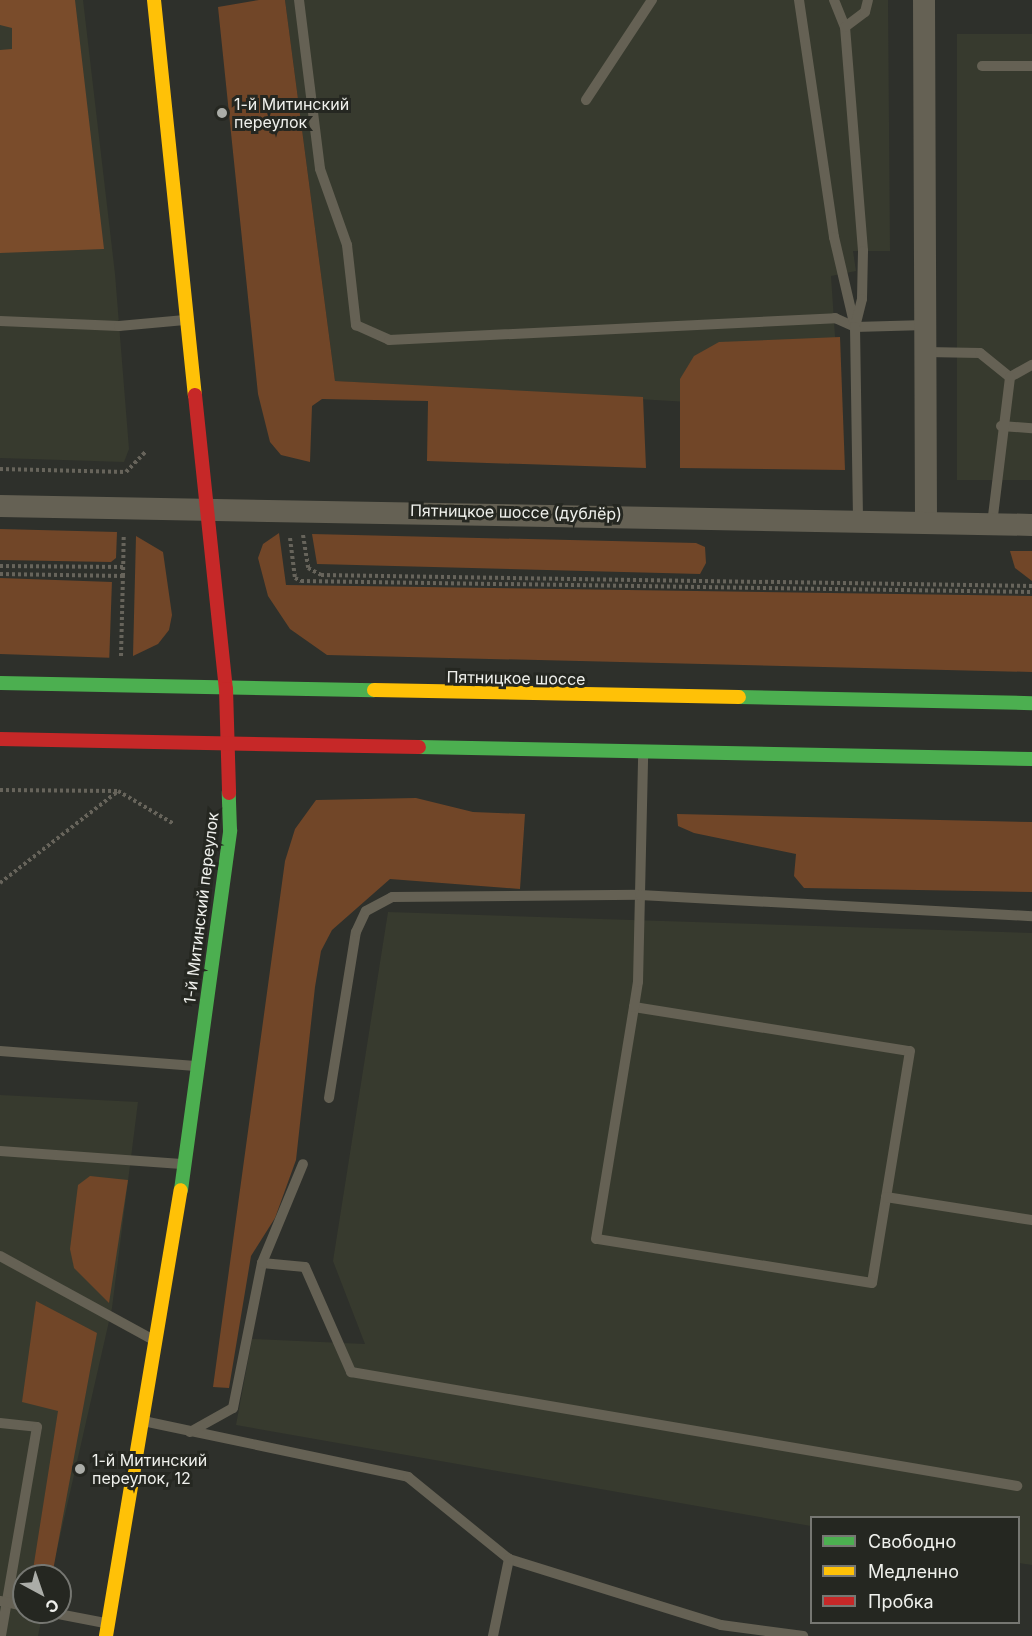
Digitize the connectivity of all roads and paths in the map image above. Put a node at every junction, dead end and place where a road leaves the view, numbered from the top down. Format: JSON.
{"nodes":[{"id":1,"x":154,"y":0,"type":"edge"},
{"id":2,"x":299,"y":0,"type":"edge"},
{"id":3,"x":652,"y":0,"type":"edge"},
{"id":4,"x":799,"y":0,"type":"edge"},
{"id":5,"x":834,"y":0,"type":"edge"},
{"id":6,"x":868,"y":0,"type":"edge"},
{"id":7,"x":924,"y":0,"type":"edge"},
{"id":8,"x":845,"y":27,"type":"junction"},
{"id":9,"x":982,"y":66,"type":"dead end"},
{"id":10,"x":1032,"y":66,"type":"edge"},
{"id":11,"x":586,"y":99,"type":"dead end"},
{"id":12,"x":186,"y":320,"type":"junction"},
{"id":13,"x":0,"y":321,"type":"edge"},
{"id":14,"x":926,"y":325,"type":"junction"},
{"id":15,"x":855,"y":327,"type":"junction"},
{"id":16,"x":926,"y":352,"type":"junction"},
{"id":17,"x":1032,"y":365,"type":"edge"},
{"id":18,"x":1010,"y":377,"type":"junction"},
{"id":19,"x":1001,"y":426,"type":"junction"},
{"id":20,"x":1032,"y":428,"type":"edge"},
{"id":21,"x":145,"y":452,"type":"dead end"},
{"id":22,"x":0,"y":469,"type":"edge"},
{"id":23,"x":0,"y":506,"type":"edge"},
{"id":24,"x":302,"y":507,"type":"junction"},
{"id":25,"x":206,"y":509,"type":"junction"},
{"id":26,"x":858,"y":520,"type":"junction"},
{"id":27,"x":926,"y":522,"type":"junction"},
{"id":28,"x":992,"y":524,"type":"junction"},
{"id":29,"x":1032,"y":525,"type":"edge"},
{"id":30,"x":124,"y":537,"type":"dead end"},
{"id":31,"x":290,"y":538,"type":"dead end"},
{"id":32,"x":0,"y":566,"type":"edge"},
{"id":33,"x":123,"y":567,"type":"junction"},
{"id":34,"x":0,"y":574,"type":"edge"},
{"id":35,"x":123,"y":576,"type":"junction"},
{"id":36,"x":1032,"y":586,"type":"edge"},
{"id":37,"x":1032,"y":592,"type":"edge"},
{"id":38,"x":121,"y":659,"type":"dead end"},
{"id":39,"x":0,"y":683,"type":"edge"},
{"id":40,"x":226,"y":689,"type":"junction"},
{"id":41,"x":1032,"y":704,"type":"edge"},
{"id":42,"x":0,"y":739,"type":"edge"},
{"id":43,"x":228,"y":744,"type":"junction"},
{"id":44,"x":643,"y":752,"type":"junction"},
{"id":45,"x":1032,"y":759,"type":"edge"},
{"id":46,"x":0,"y":790,"type":"edge"},
{"id":47,"x":118,"y":791,"type":"junction"},
{"id":48,"x":174,"y":824,"type":"dead end"},
{"id":49,"x":0,"y":883,"type":"edge"},
{"id":50,"x":640,"y":895,"type":"junction"},
{"id":51,"x":1032,"y":916,"type":"edge"},
{"id":52,"x":634,"y":1006,"type":"junction"},
{"id":53,"x":0,"y":1051,"type":"edge"},
{"id":54,"x":198,"y":1067,"type":"junction"},
{"id":55,"x":329,"y":1098,"type":"dead end"},
{"id":56,"x":0,"y":1151,"type":"edge"},
{"id":57,"x":186,"y":1164,"type":"junction"},
{"id":58,"x":303,"y":1164,"type":"dead end"},
{"id":59,"x":886,"y":1197,"type":"junction"},
{"id":60,"x":1032,"y":1220,"type":"edge"},
{"id":61,"x":0,"y":1256,"type":"edge"},
{"id":62,"x":262,"y":1263,"type":"junction"},
{"id":63,"x":160,"y":1343,"type":"junction"},
{"id":64,"x":147,"y":1422,"type":"junction"},
{"id":65,"x":0,"y":1423,"type":"edge"},
{"id":66,"x":190,"y":1432,"type":"junction"},
{"id":67,"x":1017,"y":1486,"type":"dead end"},
{"id":68,"x":509,"y":1559,"type":"junction"},
{"id":69,"x":4,"y":1601,"type":"edge"},
{"id":70,"x":72,"y":1619,"type":"edge"},
{"id":71,"x":107,"y":1630,"type":"edge"},
{"id":72,"x":1,"y":1636,"type":"edge"},
{"id":73,"x":493,"y":1636,"type":"edge"},
{"id":74,"x":802,"y":1636,"type":"edge"}],
"edges":[{"from":1,"to":12,"type":"main road","name":"1-й Митинский переулок"},
{"from":2,"to":15,"type":"lane"},
{"from":3,"to":11,"type":"lane"},
{"from":4,"to":15,"type":"lane"},
{"from":5,"to":8,"type":"lane"},
{"from":6,"to":8,"type":"lane"},
{"from":7,"to":14,"type":"street"},
{"from":8,"to":15,"type":"lane"},
{"from":9,"to":10,"type":"lane"},
{"from":12,"to":13,"type":"lane"},
{"from":12,"to":25,"type":"main road","name":"1-й Митинский переулок"},
{"from":14,"to":15,"type":"lane"},
{"from":14,"to":16,"type":"street"},
{"from":15,"to":26,"type":"lane"},
{"from":16,"to":18,"type":"lane"},
{"from":16,"to":27,"type":"street"},
{"from":17,"to":18,"type":"lane"},
{"from":18,"to":19,"type":"lane"},
{"from":19,"to":20,"type":"lane"},
{"from":19,"to":28,"type":"lane"},
{"from":21,"to":22,"type":"path"},
{"from":23,"to":25,"type":"street","name":"Пятницкое шоссе (дублёр)"},
{"from":24,"to":25,"type":"street","name":"Пятницкое шоссе (дублёр)"},
{"from":24,"to":26,"type":"street","name":"Пятницкое шоссе (дублёр)"},
{"from":24,"to":36,"type":"path"},
{"from":25,"to":40,"type":"main road","name":"1-й Митинский переулок"},
{"from":26,"to":27,"type":"street","name":"Пятницкое шоссе (дублёр)"},
{"from":27,"to":28,"type":"street","name":"Пятницкое шоссе (дублёр)"},
{"from":28,"to":29,"type":"street","name":"Пятницкое шоссе (дублёр)"},
{"from":30,"to":33,"type":"path"},
{"from":31,"to":37,"type":"path"},
{"from":32,"to":33,"type":"path"},
{"from":33,"to":35,"type":"path"},
{"from":34,"to":35,"type":"path"},
{"from":35,"to":38,"type":"path"},
{"from":39,"to":40,"type":"main road","name":"Пятницкое шоссе"},
{"from":40,"to":41,"type":"main road","name":"Пятницкое шоссе"},
{"from":40,"to":43,"type":"main road","name":"1-й Митинский переулок"},
{"from":42,"to":43,"type":"main road"},
{"from":43,"to":44,"type":"main road"},
{"from":43,"to":54,"type":"main road","name":"1-й Митинский переулок"},
{"from":44,"to":45,"type":"main road"},
{"from":44,"to":50,"type":"lane"},
{"from":46,"to":47,"type":"path"},
{"from":47,"to":48,"type":"path"},
{"from":47,"to":49,"type":"path"},
{"from":50,"to":51,"type":"lane"},
{"from":50,"to":52,"type":"lane"},
{"from":50,"to":55,"type":"lane"},
{"from":52,"to":59,"type":"lane"},
{"from":52,"to":59,"type":"lane"},
{"from":53,"to":54,"type":"lane"},
{"from":54,"to":57,"type":"main road","name":"1-й Митинский переулок"},
{"from":56,"to":57,"type":"lane"},
{"from":57,"to":63,"type":"main road","name":"1-й Митинский переулок"},
{"from":58,"to":62,"type":"lane"},
{"from":59,"to":60,"type":"lane"},
{"from":61,"to":63,"type":"lane"},
{"from":62,"to":66,"type":"lane"},
{"from":62,"to":67,"type":"lane"},
{"from":63,"to":64,"type":"main road","name":"1-й Митинский переулок"},
{"from":64,"to":66,"type":"lane"},
{"from":64,"to":71,"type":"main road","name":"1-й Митинский переулок"},
{"from":65,"to":69,"type":"lane"},
{"from":66,"to":68,"type":"lane"},
{"from":68,"to":73,"type":"lane"},
{"from":68,"to":74,"type":"lane"},
{"from":69,"to":72,"type":"lane"},
{"from":70,"to":71,"type":"lane"}]}
